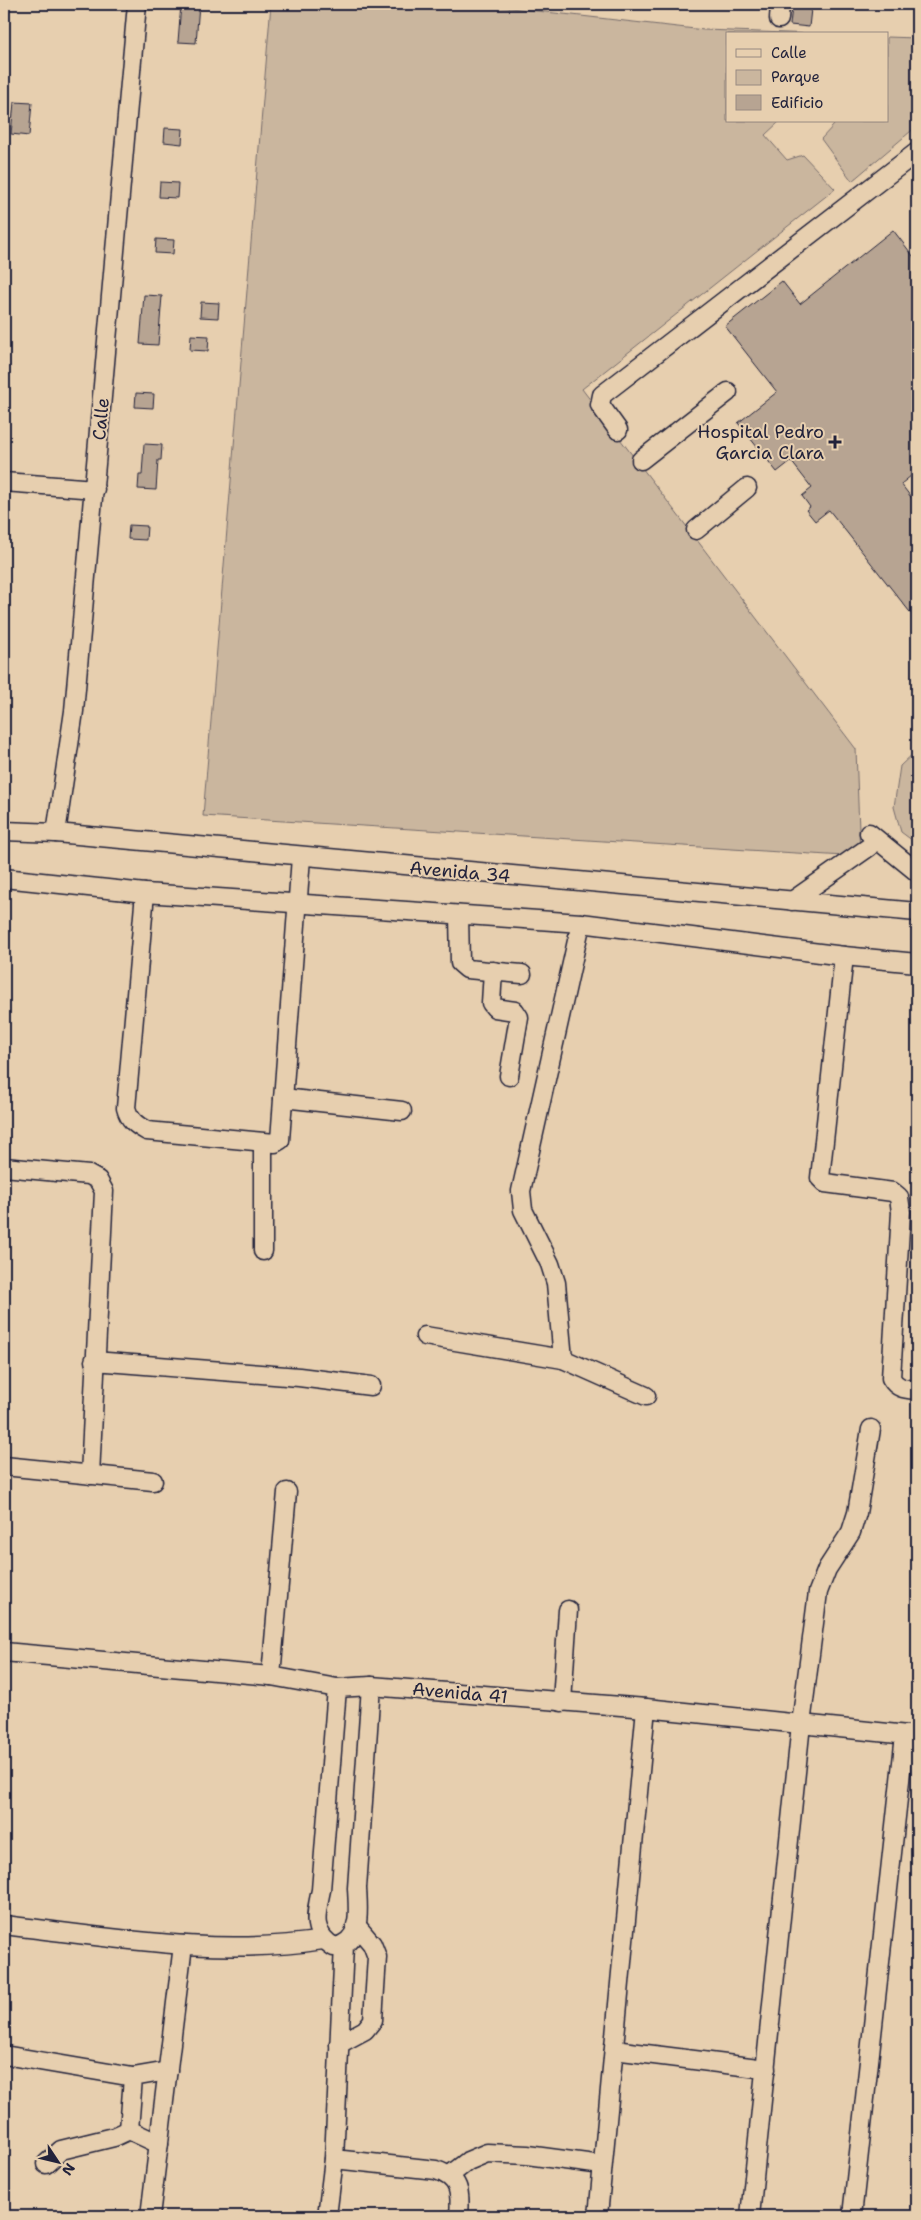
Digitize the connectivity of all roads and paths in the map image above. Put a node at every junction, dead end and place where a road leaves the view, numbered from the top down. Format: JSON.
{"nodes":[{"id":1,"x":137,"y":4,"type":"edge"},
{"id":2,"x":917,"y":152,"type":"edge"},
{"id":3,"x":728,"y":392,"type":"dead end"},
{"id":4,"x":618,"y":430,"type":"dead end"},
{"id":5,"x":641,"y":460,"type":"dead end"},
{"id":6,"x":4,"y":482,"type":"edge"},
{"id":7,"x":747,"y":488,"type":"dead end"},
{"id":8,"x":95,"y":490,"type":"junction"},
{"id":9,"x":696,"y":530,"type":"dead end"},
{"id":10,"x":4,"y":831,"type":"edge"},
{"id":11,"x":56,"y":833,"type":"junction"},
{"id":12,"x":301,"y":856,"type":"junction"},
{"id":13,"x":917,"y":872,"type":"edge"},
{"id":14,"x":4,"y":878,"type":"edge"},
{"id":15,"x":145,"y":893,"type":"junction"},
{"id":16,"x":792,"y":901,"type":"junction"},
{"id":17,"x":298,"y":904,"type":"junction"},
{"id":18,"x":917,"y":912,"type":"edge"},
{"id":19,"x":459,"y":915,"type":"junction"},
{"id":20,"x":581,"y":923,"type":"junction"},
{"id":21,"x":844,"y":956,"type":"junction"},
{"id":22,"x":917,"y":963,"type":"edge"},
{"id":23,"x":493,"y":971,"type":"junction"},
{"id":24,"x":522,"y":974,"type":"dead end"},
{"id":25,"x":509,"y":1076,"type":"dead end"},
{"id":26,"x":283,"y":1098,"type":"junction"},
{"id":27,"x":402,"y":1111,"type":"dead end"},
{"id":28,"x":262,"y":1143,"type":"junction"},
{"id":29,"x":4,"y":1167,"type":"edge"},
{"id":30,"x":263,"y":1251,"type":"dead end"},
{"id":31,"x":425,"y":1336,"type":"dead end"},
{"id":32,"x":563,"y":1359,"type":"junction"},
{"id":33,"x":94,"y":1361,"type":"junction"},
{"id":34,"x":371,"y":1386,"type":"dead end"},
{"id":35,"x":917,"y":1390,"type":"edge"},
{"id":36,"x":646,"y":1396,"type":"dead end"},
{"id":37,"x":871,"y":1429,"type":"dead end"},
{"id":38,"x":4,"y":1466,"type":"edge"},
{"id":39,"x":90,"y":1475,"type":"junction"},
{"id":40,"x":153,"y":1481,"type":"dead end"},
{"id":41,"x":287,"y":1492,"type":"dead end"},
{"id":42,"x":568,"y":1610,"type":"dead end"},
{"id":43,"x":4,"y":1652,"type":"edge"},
{"id":44,"x":271,"y":1676,"type":"junction"},
{"id":45,"x":371,"y":1686,"type":"junction"},
{"id":46,"x":337,"y":1688,"type":"junction"},
{"id":47,"x":562,"y":1702,"type":"junction"},
{"id":48,"x":646,"y":1708,"type":"junction"},
{"id":49,"x":801,"y":1724,"type":"junction"},
{"id":50,"x":911,"y":1736,"type":"edge"},
{"id":51,"x":4,"y":1925,"type":"edge"},
{"id":52,"x":356,"y":1925,"type":"junction"},
{"id":53,"x":322,"y":1940,"type":"junction"},
{"id":54,"x":183,"y":1945,"type":"junction"},
{"id":55,"x":344,"y":1945,"type":"junction"},
{"id":56,"x":339,"y":2044,"type":"junction"},
{"id":57,"x":614,"y":2050,"type":"junction"},
{"id":58,"x":4,"y":2054,"type":"edge"},
{"id":59,"x":766,"y":2069,"type":"junction"},
{"id":60,"x":168,"y":2071,"type":"junction"},
{"id":61,"x":133,"y":2077,"type":"junction"},
{"id":62,"x":129,"y":2130,"type":"junction"},
{"id":63,"x":159,"y":2144,"type":"junction"},
{"id":64,"x":334,"y":2159,"type":"junction"},
{"id":65,"x":46,"y":2164,"type":"dead end"},
{"id":66,"x":602,"y":2165,"type":"junction"},
{"id":67,"x":450,"y":2175,"type":"junction"},
{"id":68,"x":150,"y":2216,"type":"edge"},
{"id":69,"x":327,"y":2216,"type":"edge"},
{"id":70,"x":459,"y":2216,"type":"edge"},
{"id":71,"x":598,"y":2216,"type":"edge"},
{"id":72,"x":750,"y":2216,"type":"edge"},
{"id":73,"x":852,"y":2216,"type":"edge"}],
"edges":[{"from":1,"to":8,"type":"street","name":"Calle"},
{"from":2,"to":4,"type":"street"},
{"from":3,"to":5,"type":"street"},
{"from":6,"to":8,"type":"street"},
{"from":7,"to":9,"type":"street"},
{"from":8,"to":11,"type":"street","name":"Calle"},
{"from":10,"to":11,"type":"street","name":"Avenida 34"},
{"from":11,"to":12,"type":"street","name":"Avenida 34"},
{"from":12,"to":16,"type":"street","name":"Avenida 34"},
{"from":12,"to":17,"type":"street"},
{"from":13,"to":16,"type":"street"},
{"from":14,"to":15,"type":"street"},
{"from":15,"to":17,"type":"street"},
{"from":15,"to":28,"type":"street"},
{"from":16,"to":18,"type":"street","name":"Avenida 34"},
{"from":17,"to":19,"type":"street"},
{"from":17,"to":26,"type":"street"},
{"from":19,"to":20,"type":"street"},
{"from":19,"to":23,"type":"street"},
{"from":20,"to":21,"type":"street"},
{"from":20,"to":32,"type":"street"},
{"from":21,"to":22,"type":"street"},
{"from":21,"to":35,"type":"street"},
{"from":23,"to":24,"type":"street"},
{"from":23,"to":25,"type":"street"},
{"from":26,"to":27,"type":"street"},
{"from":26,"to":28,"type":"street"},
{"from":28,"to":30,"type":"street"},
{"from":29,"to":33,"type":"street"},
{"from":31,"to":32,"type":"street"},
{"from":32,"to":36,"type":"street"},
{"from":33,"to":34,"type":"street"},
{"from":33,"to":39,"type":"street"},
{"from":37,"to":49,"type":"street"},
{"from":38,"to":39,"type":"street"},
{"from":39,"to":40,"type":"street"},
{"from":41,"to":44,"type":"street"},
{"from":42,"to":47,"type":"street"},
{"from":43,"to":44,"type":"street","name":"Avenida 41"},
{"from":44,"to":46,"type":"street","name":"Avenida 41"},
{"from":45,"to":46,"type":"street","name":"Avenida 41"},
{"from":45,"to":47,"type":"street","name":"Avenida 41"},
{"from":45,"to":52,"type":"street"},
{"from":46,"to":53,"type":"street"},
{"from":47,"to":48,"type":"street","name":"Avenida 41"},
{"from":48,"to":49,"type":"street","name":"Avenida 41"},
{"from":48,"to":57,"type":"street"},
{"from":49,"to":50,"type":"street","name":"Avenida 41"},
{"from":49,"to":59,"type":"street"},
{"from":50,"to":73,"type":"street"},
{"from":51,"to":54,"type":"street"},
{"from":52,"to":55,"type":"street"},
{"from":52,"to":56,"type":"street"},
{"from":53,"to":54,"type":"street"},
{"from":53,"to":55,"type":"street"},
{"from":54,"to":60,"type":"street"},
{"from":55,"to":56,"type":"street"},
{"from":56,"to":64,"type":"street"},
{"from":57,"to":59,"type":"street"},
{"from":57,"to":66,"type":"street"},
{"from":58,"to":61,"type":"street"},
{"from":59,"to":72,"type":"street"},
{"from":60,"to":61,"type":"street"},
{"from":60,"to":63,"type":"street"},
{"from":61,"to":62,"type":"street"},
{"from":62,"to":63,"type":"street"},
{"from":62,"to":65,"type":"street"},
{"from":63,"to":68,"type":"street"},
{"from":64,"to":67,"type":"street"},
{"from":64,"to":69,"type":"street"},
{"from":66,"to":67,"type":"street"},
{"from":66,"to":71,"type":"street"},
{"from":67,"to":70,"type":"street"}]}
